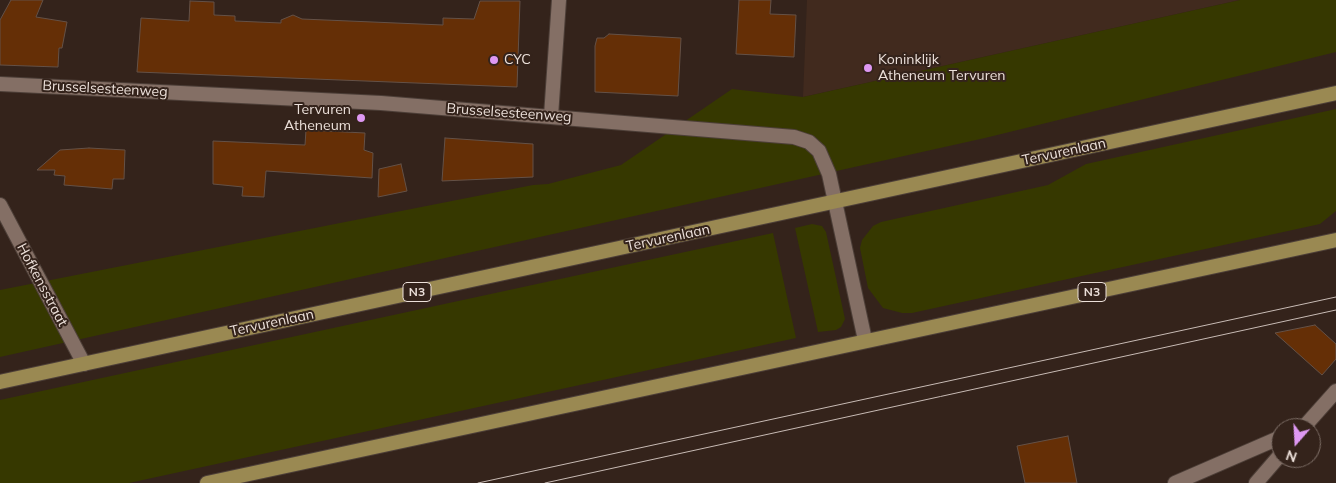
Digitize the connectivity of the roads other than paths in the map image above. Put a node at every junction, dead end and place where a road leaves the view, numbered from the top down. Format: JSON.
{"nodes":[{"id":1,"x":559,"y":0,"type":"edge"},
{"id":2,"x":0,"y":84,"type":"edge"},
{"id":3,"x":1336,"y":93,"type":"edge"},
{"id":4,"x":551,"y":116,"type":"junction"},
{"id":5,"x":835,"y":202,"type":"junction"},
{"id":6,"x":0,"y":206,"type":"edge"},
{"id":7,"x":1336,"y":240,"type":"edge"},
{"id":8,"x":865,"y":340,"type":"junction"},
{"id":9,"x":84,"y":364,"type":"junction"},
{"id":10,"x":0,"y":382,"type":"edge"},
{"id":11,"x":1336,"y":391,"type":"edge"},
{"id":12,"x":1312,"y":418,"type":"edge"},
{"id":13,"x":1271,"y":441,"type":"edge"},
{"id":14,"x":1271,"y":466,"type":"edge"},
{"id":15,"x":207,"y":483,"type":"edge"},
{"id":16,"x":1174,"y":483,"type":"edge"},
{"id":17,"x":1256,"y":483,"type":"edge"}],
"edges":[{"from":1,"to":4,"type":"street"},
{"from":2,"to":4,"type":"street","name":"Brusselsesteenweg"},
{"from":3,"to":5,"type":"main road","name":"Tervurenlaan","number":"N3"},
{"from":4,"to":5,"type":"street","name":"Brusselsesteenweg"},
{"from":5,"to":8,"type":"street","name":"Brusselsesteenweg"},
{"from":5,"to":9,"type":"main road","name":"Tervurenlaan","number":"N3"},
{"from":6,"to":9,"type":"street","name":"Hofkensstraat"},
{"from":7,"to":8,"type":"main road","number":"N3"},
{"from":8,"to":15,"type":"main road","number":"N3"},
{"from":9,"to":10,"type":"main road","name":"Tervurenlaan","number":"N3"},
{"from":11,"to":12,"type":"street"},
{"from":13,"to":16,"type":"street"},
{"from":14,"to":17,"type":"street"}]}
